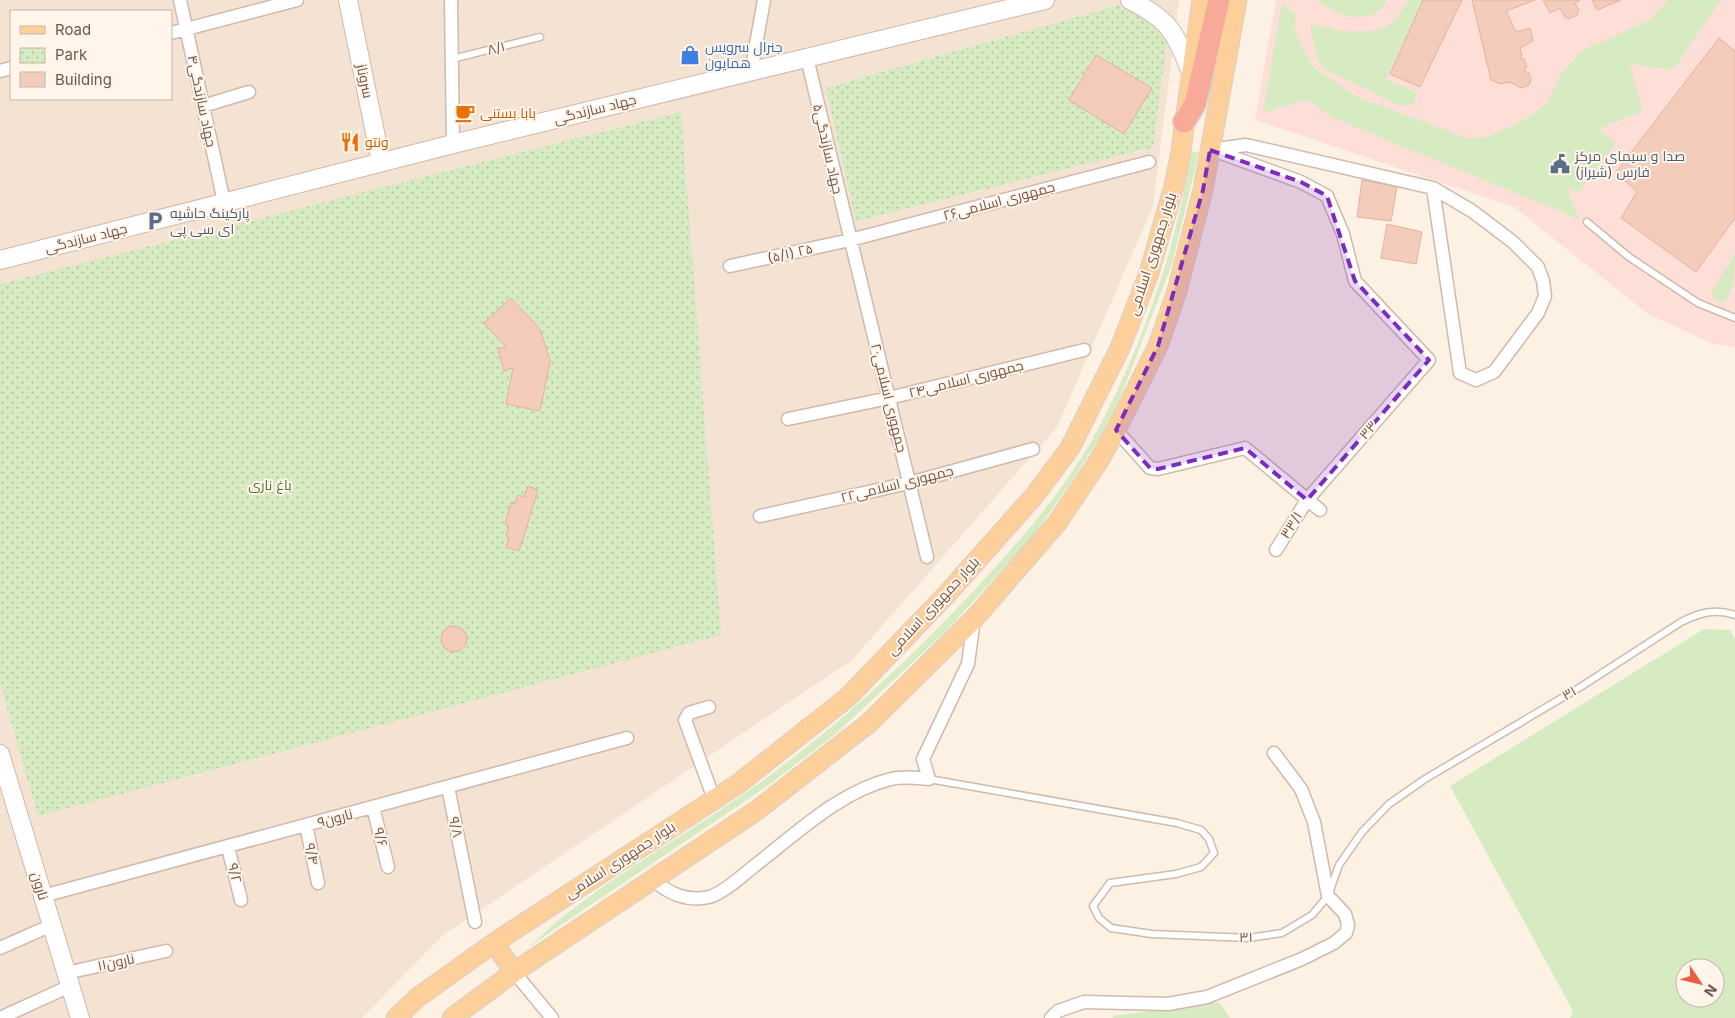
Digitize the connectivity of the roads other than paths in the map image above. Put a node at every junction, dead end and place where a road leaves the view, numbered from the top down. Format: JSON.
{"nodes":[{"id":1,"x":180,"y":0,"type":"edge"},
{"id":2,"x":297,"y":0,"type":"edge"},
{"id":3,"x":348,"y":0,"type":"edge"},
{"id":4,"x":451,"y":0,"type":"edge"},
{"id":5,"x":764,"y":0,"type":"edge"},
{"id":6,"x":1045,"y":0,"type":"edge"},
{"id":7,"x":1130,"y":0,"type":"edge"},
{"id":8,"x":1202,"y":0,"type":"edge"},
{"id":9,"x":1218,"y":0,"type":"edge"},
{"id":10,"x":1237,"y":0,"type":"edge"},
{"id":11,"x":1016,"y":4,"type":"edge"},
{"id":12,"x":186,"y":29,"type":"junction"},
{"id":13,"x":172,"y":33,"type":"edge"},
{"id":14,"x":540,"y":37,"type":"dead end"},
{"id":15,"x":807,"y":58,"type":"junction"},
{"id":16,"x":452,"y":59,"type":"junction"},
{"id":17,"x":1190,"y":70,"type":"junction"},
{"id":18,"x":751,"y":72,"type":"junction"},
{"id":19,"x":249,"y":92,"type":"dead end"},
{"id":20,"x":203,"y":106,"type":"junction"},
{"id":21,"x":1184,"y":122,"type":"junction"},
{"id":22,"x":453,"y":144,"type":"junction"},
{"id":23,"x":1210,"y":150,"type":"junction"},
{"id":24,"x":382,"y":162,"type":"junction"},
{"id":25,"x":1149,"y":162,"type":"dead end"},
{"id":26,"x":1433,"y":188,"type":"junction"},
{"id":27,"x":224,"y":202,"type":"junction"},
{"id":28,"x":1587,"y":222,"type":"dead end"},
{"id":29,"x":850,"y":240,"type":"junction"},
{"id":30,"x":0,"y":260,"type":"edge"},
{"id":31,"x":730,"y":266,"type":"dead end"},
{"id":32,"x":1735,"y":318,"type":"edge"},
{"id":33,"x":1084,"y":350,"type":"dead end"},
{"id":34,"x":889,"y":398,"type":"junction"},
{"id":35,"x":788,"y":420,"type":"dead end"},
{"id":36,"x":1116,"y":430,"type":"junction"},
{"id":37,"x":1033,"y":450,"type":"dead end"},
{"id":38,"x":909,"y":483,"type":"junction"},
{"id":39,"x":1307,"y":500,"type":"junction"},
{"id":40,"x":1320,"y":510,"type":"dead end"},
{"id":41,"x":760,"y":516,"type":"dead end"},
{"id":42,"x":1276,"y":550,"type":"dead end"},
{"id":43,"x":928,"y":557,"type":"dead end"},
{"id":44,"x":1735,"y":615,"type":"edge"},
{"id":45,"x":974,"y":619,"type":"junction"},
{"id":46,"x":709,"y":707,"type":"dead end"},
{"id":47,"x":627,"y":738,"type":"dead end"},
{"id":48,"x":1274,"y":753,"type":"dead end"},
{"id":49,"x":0,"y":754,"type":"edge"},
{"id":50,"x":929,"y":778,"type":"junction"},
{"id":51,"x":448,"y":787,"type":"junction"},
{"id":52,"x":714,"y":799,"type":"junction"},
{"id":53,"x":374,"y":807,"type":"junction"},
{"id":54,"x":306,"y":826,"type":"junction"},
{"id":55,"x":228,"y":847,"type":"junction"},
{"id":56,"x":388,"y":866,"type":"dead end"},
{"id":57,"x":653,"y":880,"type":"junction"},
{"id":58,"x":318,"y":883,"type":"dead end"},
{"id":59,"x":43,"y":896,"type":"junction"},
{"id":60,"x":1328,"y":896,"type":"junction"},
{"id":61,"x":241,"y":900,"type":"dead end"},
{"id":62,"x":475,"y":922,"type":"dead end"},
{"id":63,"x":52,"y":925,"type":"junction"},
{"id":64,"x":494,"y":943,"type":"junction"},
{"id":65,"x":0,"y":948,"type":"edge"},
{"id":66,"x":166,"y":951,"type":"dead end"},
{"id":67,"x":514,"y":972,"type":"junction"},
{"id":68,"x":68,"y":979,"type":"junction"},
{"id":69,"x":0,"y":1018,"type":"edge"},
{"id":70,"x":80,"y":1018,"type":"edge"},
{"id":71,"x":396,"y":1018,"type":"edge"},
{"id":72,"x":452,"y":1018,"type":"edge"},
{"id":73,"x":552,"y":1018,"type":"edge"},
{"id":74,"x":1051,"y":1018,"type":"edge"}],
"edges":[{"from":1,"to":12,"type":"street","name":"جهاد سازندگی۴"},
{"from":2,"to":12,"type":"street"},
{"from":3,"to":24,"type":"main road","name":"سروناز"},
{"from":4,"to":16,"type":"street"},
{"from":5,"to":18,"type":"street"},
{"from":6,"to":11,"type":"main road","name":"جهاد سازندگی"},
{"from":7,"to":17,"type":"main road"},
{"from":8,"to":17,"type":"main road","name":"بلوار جمهوری اسلامی"},
{"from":9,"to":21,"type":"highway"},
{"from":10,"to":23,"type":"main road"},
{"from":11,"to":15,"type":"main road","name":"جهاد سازندگی"},
{"from":12,"to":13,"type":"street"},
{"from":12,"to":20,"type":"street","name":"جهاد سازندگی۴"},
{"from":14,"to":16,"type":"lane","name":"۸/۱"},
{"from":15,"to":18,"type":"main road","name":"جهاد سازندگی"},
{"from":15,"to":29,"type":"street","name":"جهاد سازندگی۵"},
{"from":16,"to":22,"type":"street"},
{"from":17,"to":21,"type":"main road","name":"بلوار جمهوری اسلامی"},
{"from":18,"to":22,"type":"main road","name":"جهاد سازندگی"},
{"from":19,"to":20,"type":"street"},
{"from":20,"to":27,"type":"street","name":"جهاد سازندگی۴"},
{"from":21,"to":52,"type":"main road","name":"بلوار جمهوری اسلامی"},
{"from":22,"to":24,"type":"main road","name":"جهاد سازندگی"},
{"from":23,"to":26,"type":"street"},
{"from":23,"to":36,"type":"main road"},
{"from":23,"to":39,"type":"street","name":"۳۳"},
{"from":24,"to":27,"type":"main road","name":"جهاد سازندگی"},
{"from":25,"to":29,"type":"street","name":"جمهوری اسلامی۲۶"},
{"from":26,"to":26,"type":"street"},
{"from":27,"to":30,"type":"main road","name":"جهاد سازندگی"},
{"from":28,"to":32,"type":"lane"},
{"from":29,"to":31,"type":"street","name":"(۵/۱) ۲۵"},
{"from":29,"to":34,"type":"street","name":"جمهوری اسلامی۲۰"},
{"from":33,"to":34,"type":"street","name":"جمهوری اسلامی۲۴"},
{"from":34,"to":35,"type":"street","name":"جمهوری اسلامی۲۴"},
{"from":34,"to":38,"type":"street","name":"جمهوری اسلامی۲۰"},
{"from":36,"to":39,"type":"street"},
{"from":36,"to":45,"type":"main road"},
{"from":37,"to":38,"type":"street","name":"جمهوری اسلامی۲۲"},
{"from":38,"to":41,"type":"street","name":"جمهوری اسلامی۲۲"},
{"from":38,"to":43,"type":"street","name":"جمهوری اسلامی۲۰"},
{"from":39,"to":40,"type":"street"},
{"from":39,"to":42,"type":"street","name":"۳۳/۱"},
{"from":44,"to":60,"type":"lane","name":"۳۱"},
{"from":45,"to":50,"type":"street"},
{"from":45,"to":57,"type":"main road"},
{"from":46,"to":52,"type":"street"},
{"from":47,"to":51,"type":"street","name":"نارون۹"},
{"from":48,"to":60,"type":"street"},
{"from":49,"to":59,"type":"main road","name":"نارون"},
{"from":50,"to":57,"type":"street"},
{"from":50,"to":60,"type":"lane","name":"۳۱"},
{"from":51,"to":53,"type":"street","name":"نارون۹"},
{"from":51,"to":62,"type":"street","name":"۹/۸"},
{"from":52,"to":64,"type":"main road","name":"بلوار جمهوری اسلامی"},
{"from":53,"to":54,"type":"street","name":"نارون۹"},
{"from":53,"to":56,"type":"street","name":"۹/۶"},
{"from":54,"to":55,"type":"street","name":"نارون۹"},
{"from":54,"to":58,"type":"street","name":"۹/۴"},
{"from":55,"to":59,"type":"street","name":"نارون۹"},
{"from":55,"to":61,"type":"street","name":"۹/۲"},
{"from":57,"to":67,"type":"main road"},
{"from":59,"to":63,"type":"main road","name":"نارون"},
{"from":60,"to":74,"type":"street"},
{"from":63,"to":65,"type":"street"},
{"from":63,"to":68,"type":"main road","name":"نارون"},
{"from":64,"to":67,"type":"main road"},
{"from":64,"to":71,"type":"main road","name":"بلوار جمهوری اسلامی"},
{"from":66,"to":68,"type":"street","name":"نارون۱۱"},
{"from":67,"to":72,"type":"main road"},
{"from":67,"to":73,"type":"street"},
{"from":68,"to":69,"type":"street","name":"نارون۱۱"},
{"from":68,"to":70,"type":"main road","name":"نارون"}]}
